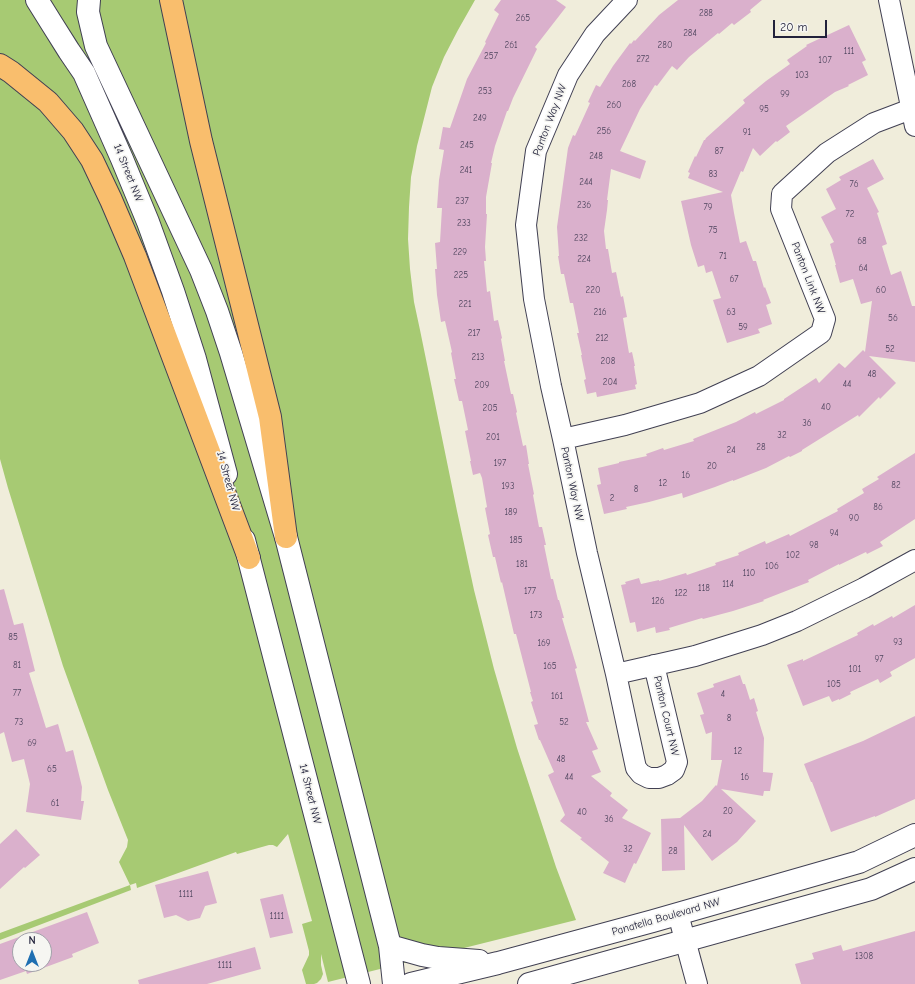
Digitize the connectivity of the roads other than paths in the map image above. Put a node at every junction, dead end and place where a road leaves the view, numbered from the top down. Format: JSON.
{"nodes":[{"id":1,"x":36,"y":0,"type":"edge"},
{"id":2,"x":89,"y":0,"type":"edge"},
{"id":3,"x":171,"y":0,"type":"edge"},
{"id":4,"x":627,"y":0,"type":"edge"},
{"id":5,"x":889,"y":0,"type":"edge"},
{"id":6,"x":0,"y":66,"type":"edge"},
{"id":7,"x":913,"y":117,"type":"edge"},
{"id":8,"x":563,"y":439,"type":"junction"},
{"id":9,"x":286,"y":537,"type":"junction"},
{"id":10,"x":249,"y":558,"type":"junction"},
{"id":11,"x":915,"y":560,"type":"edge"},
{"id":12,"x":654,"y":665,"type":"junction"},
{"id":13,"x":616,"y":674,"type":"junction"},
{"id":14,"x":915,"y":835,"type":"edge"},
{"id":15,"x":915,"y":869,"type":"edge"},
{"id":16,"x":678,"y":914,"type":"junction"},
{"id":17,"x":685,"y":941,"type":"junction"},
{"id":18,"x":390,"y":946,"type":"junction"},
{"id":19,"x":498,"y":963,"type":"junction"},
{"id":20,"x":359,"y":984,"type":"edge"},
{"id":21,"x":394,"y":984,"type":"edge"},
{"id":22,"x":411,"y":984,"type":"edge"},
{"id":23,"x":529,"y":984,"type":"edge"},
{"id":24,"x":697,"y":984,"type":"edge"}],
"edges":[{"from":1,"to":10,"type":"street","name":"14 Street NW"},
{"from":2,"to":9,"type":"street","name":"14 Street NW"},
{"from":3,"to":9,"type":"highway"},
{"from":4,"to":8,"type":"street","name":"Panton Way NW"},
{"from":5,"to":7,"type":"street"},
{"from":6,"to":10,"type":"highway"},
{"from":7,"to":8,"type":"street","name":"Panton Link NW"},
{"from":8,"to":13,"type":"street","name":"Panton Way NW"},
{"from":9,"to":18,"type":"street","name":"14 Street NW"},
{"from":10,"to":20,"type":"street","name":"14 Street NW"},
{"from":11,"to":12,"type":"street"},
{"from":12,"to":13,"type":"street"},
{"from":12,"to":13,"type":"street","name":"Panton Court NW"},
{"from":14,"to":16,"type":"street","name":"Panatella Boulevard NW"},
{"from":15,"to":17,"type":"street"},
{"from":16,"to":17,"type":"street"},
{"from":16,"to":19,"type":"street","name":"Panatella Boulevard NW"},
{"from":17,"to":23,"type":"street"},
{"from":17,"to":24,"type":"street"},
{"from":18,"to":19,"type":"street"},
{"from":18,"to":21,"type":"street","name":"14 Street NW"},
{"from":19,"to":22,"type":"street","name":"Panatella Boulevard NW"}]}
